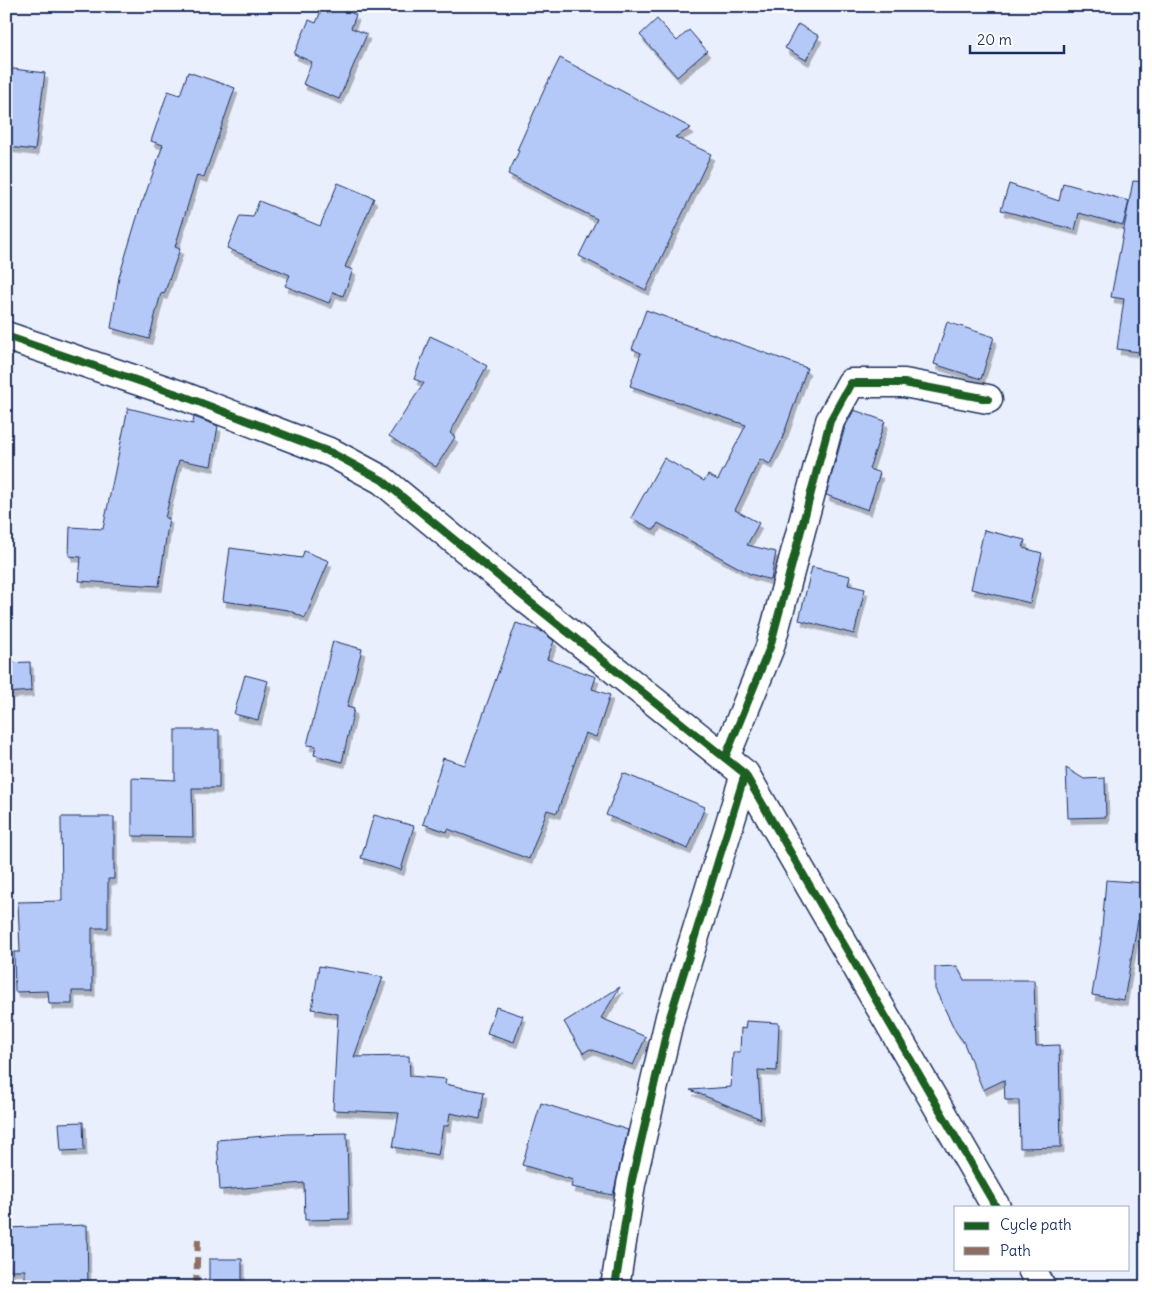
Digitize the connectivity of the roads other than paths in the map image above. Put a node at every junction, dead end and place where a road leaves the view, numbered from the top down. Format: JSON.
{"nodes":[{"id":1,"x":6,"y":336,"type":"edge"},
{"id":2,"x":988,"y":399,"type":"dead end"},
{"id":3,"x":735,"y":766,"type":"junction"},
{"id":4,"x":995,"y":1206,"type":"edge"},
{"id":5,"x":1032,"y":1270,"type":"edge"},
{"id":6,"x":615,"y":1287,"type":"edge"},
{"id":7,"x":1041,"y":1287,"type":"edge"}],
"edges":[{"from":1,"to":3,"type":"street"},
{"from":2,"to":3,"type":"street"},
{"from":3,"to":4,"type":"street"},
{"from":3,"to":6,"type":"street"},
{"from":5,"to":7,"type":"street"}]}
